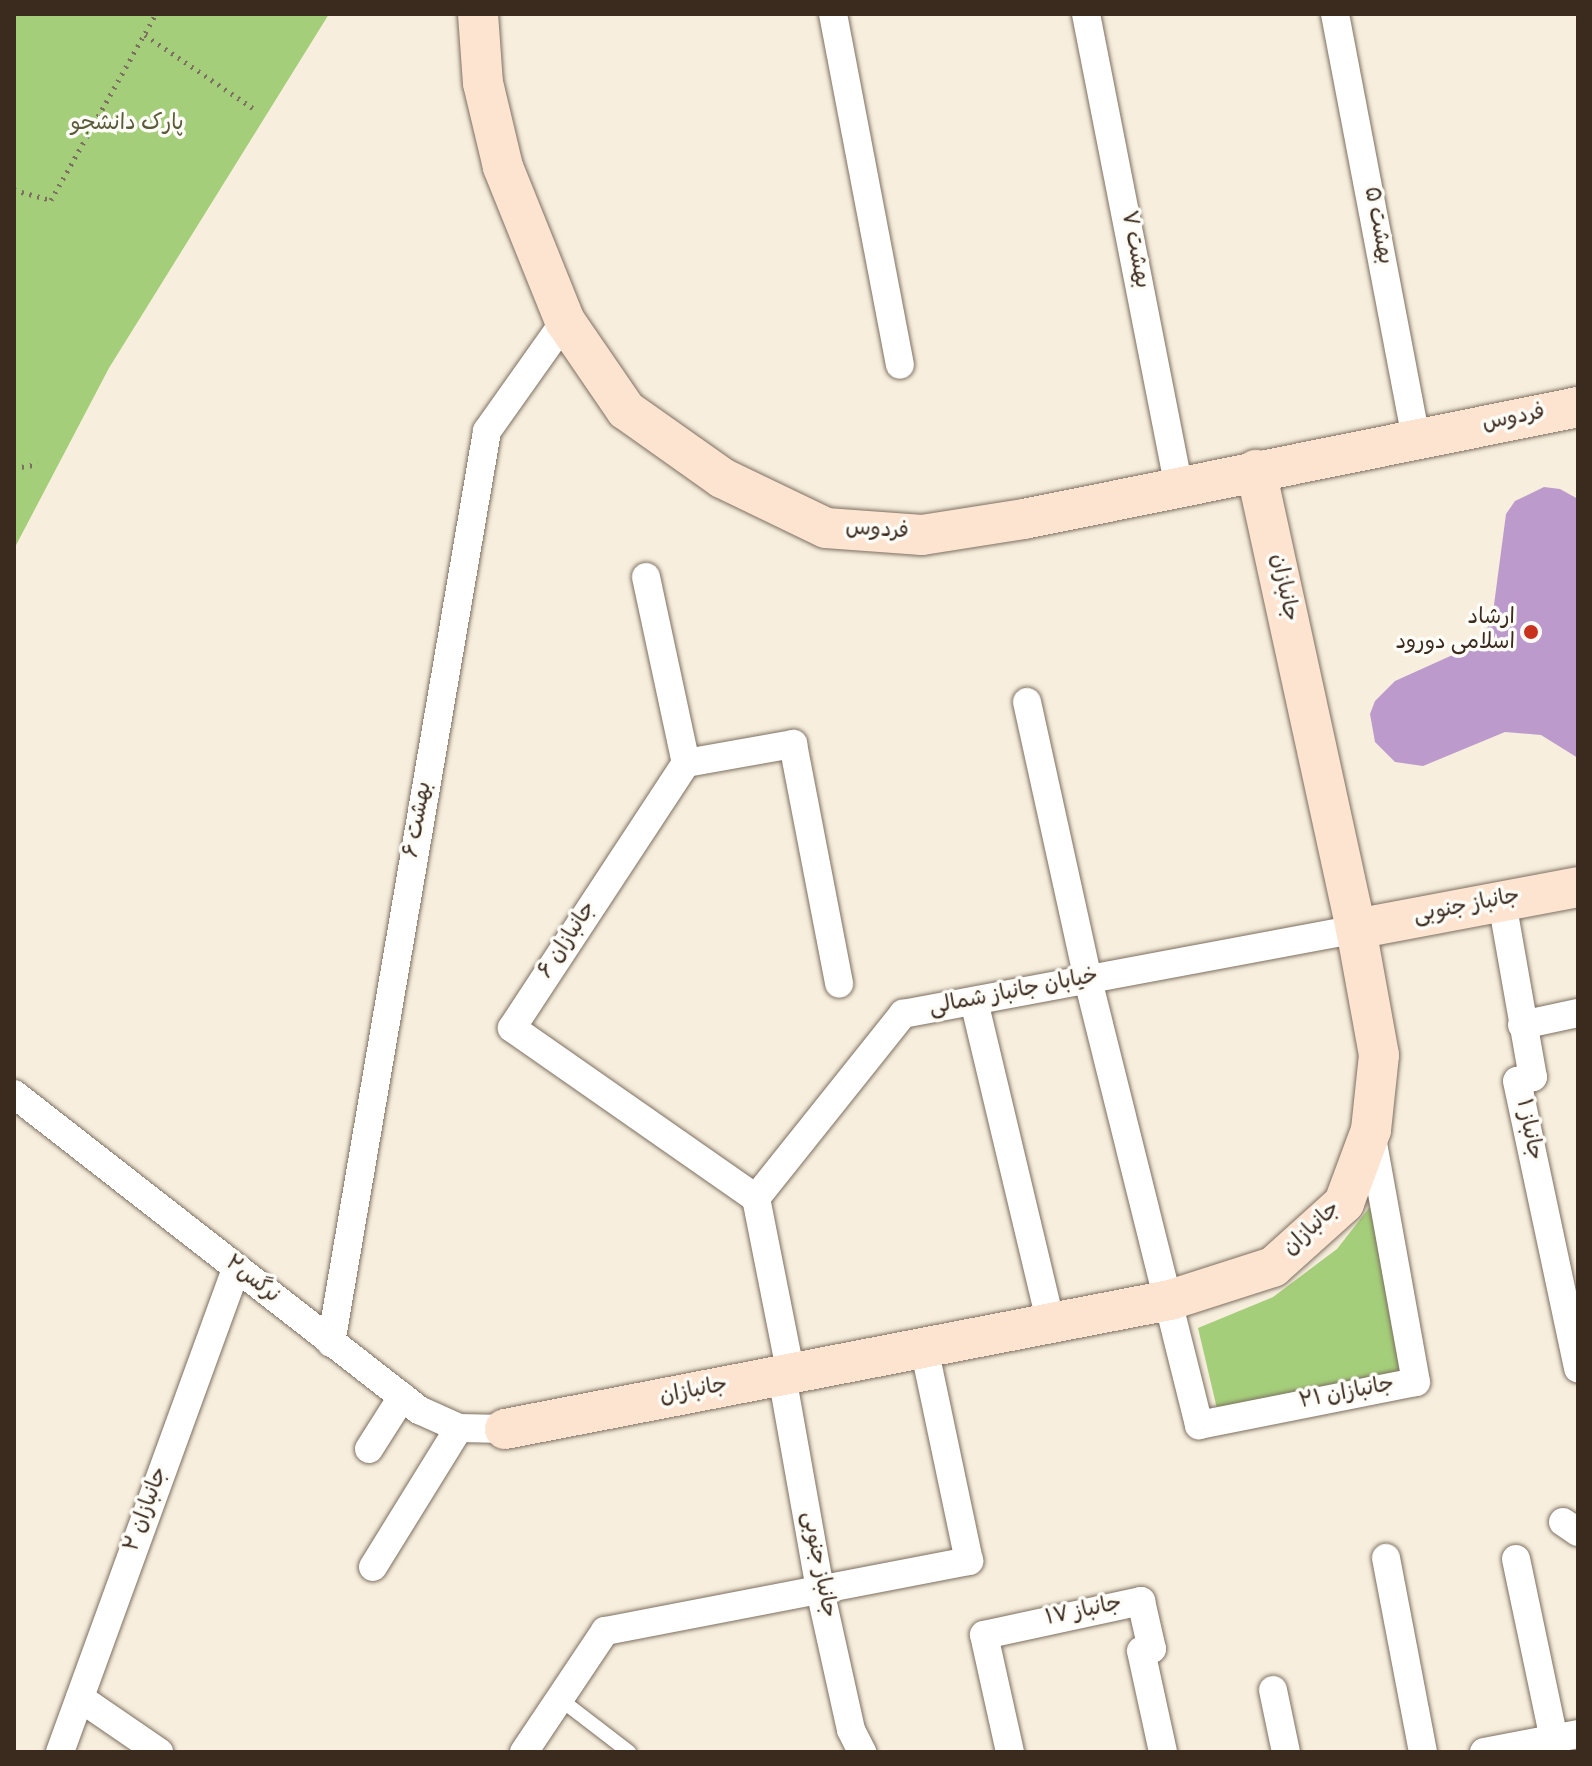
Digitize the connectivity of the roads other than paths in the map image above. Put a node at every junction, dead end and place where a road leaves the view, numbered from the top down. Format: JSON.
{"nodes":[{"id":1,"x":478,"y":14,"type":"edge"},
{"id":2,"x":833,"y":14,"type":"edge"},
{"id":3,"x":1086,"y":14,"type":"edge"},
{"id":4,"x":1335,"y":14,"type":"edge"},
{"id":5,"x":565,"y":321,"type":"junction"},
{"id":6,"x":900,"y":365,"type":"dead end"},
{"id":7,"x":1578,"y":407,"type":"edge"},
{"id":8,"x":1416,"y":439,"type":"junction"},
{"id":9,"x":1256,"y":470,"type":"junction"},
{"id":10,"x":1179,"y":486,"type":"junction"},
{"id":11,"x":646,"y":577,"type":"dead end"},
{"id":12,"x":1027,"y":702,"type":"dead end"},
{"id":13,"x":686,"y":763,"type":"junction"},
{"id":14,"x":1578,"y":887,"type":"edge"},
{"id":15,"x":1502,"y":902,"type":"junction"},
{"id":16,"x":1356,"y":929,"type":"junction"},
{"id":17,"x":1088,"y":980,"type":"junction"},
{"id":18,"x":839,"y":984,"type":"dead end"},
{"id":19,"x":974,"y":1001,"type":"junction"},
{"id":20,"x":1578,"y":1013,"type":"edge"},
{"id":21,"x":1522,"y":1025,"type":"junction"},
{"id":22,"x":14,"y":1094,"type":"edge"},
{"id":23,"x":1371,"y":1130,"type":"junction"},
{"id":24,"x":756,"y":1198,"type":"junction"},
{"id":25,"x":236,"y":1269,"type":"junction"},
{"id":26,"x":1170,"y":1300,"type":"junction"},
{"id":27,"x":1051,"y":1324,"type":"junction"},
{"id":28,"x":1575,"y":1340,"type":"edge"},
{"id":29,"x":331,"y":1343,"type":"junction"},
{"id":30,"x":924,"y":1348,"type":"junction"},
{"id":31,"x":1578,"y":1369,"type":"edge"},
{"id":32,"x":787,"y":1375,"type":"junction"},
{"id":33,"x":402,"y":1397,"type":"junction"},
{"id":34,"x":459,"y":1428,"type":"junction"},
{"id":35,"x":505,"y":1429,"type":"joint"},
{"id":36,"x":369,"y":1449,"type":"dead end"},
{"id":37,"x":1386,"y":1558,"type":"dead end"},
{"id":38,"x":1516,"y":1559,"type":"dead end"},
{"id":39,"x":373,"y":1567,"type":"dead end"},
{"id":40,"x":820,"y":1590,"type":"junction"},
{"id":41,"x":1273,"y":1690,"type":"dead end"},
{"id":42,"x":80,"y":1698,"type":"junction"},
{"id":43,"x":560,"y":1699,"type":"junction"},
{"id":44,"x":1565,"y":1740,"type":"edge"},
{"id":45,"x":60,"y":1752,"type":"edge"},
{"id":46,"x":159,"y":1752,"type":"edge"},
{"id":47,"x":524,"y":1752,"type":"edge"},
{"id":48,"x":629,"y":1752,"type":"edge"},
{"id":49,"x":862,"y":1752,"type":"edge"},
{"id":50,"x":1010,"y":1752,"type":"edge"},
{"id":51,"x":1163,"y":1752,"type":"edge"},
{"id":52,"x":1286,"y":1752,"type":"edge"},
{"id":53,"x":1423,"y":1752,"type":"edge"},
{"id":54,"x":1484,"y":1752,"type":"edge"}],
"edges":[{"from":1,"to":5,"type":"street","name":"فردوس"},
{"from":2,"to":6,"type":"street"},
{"from":3,"to":10,"type":"street","name":"بهشت ۷"},
{"from":4,"to":8,"type":"street","name":"بهشت ۵"},
{"from":5,"to":10,"type":"street","name":"فردوس"},
{"from":5,"to":29,"type":"street","name":"بهشت ۶"},
{"from":7,"to":8,"type":"street","name":"فردوس"},
{"from":8,"to":9,"type":"street","name":"فردوس"},
{"from":9,"to":10,"type":"street","name":"فردوس"},
{"from":9,"to":16,"type":"street","name":"جانبازان"},
{"from":11,"to":13,"type":"street"},
{"from":12,"to":17,"type":"street"},
{"from":13,"to":18,"type":"street"},
{"from":13,"to":24,"type":"street","name":"جانبازان ۶"},
{"from":14,"to":15,"type":"street","name":"جانباز جنوبی"},
{"from":15,"to":16,"type":"street","name":"جانباز جنوبی"},
{"from":15,"to":21,"type":"street","name":"جانباز ۱"},
{"from":16,"to":17,"type":"street","name":"خیابان جانباز شمالی"},
{"from":16,"to":23,"type":"street","name":"جانبازان"},
{"from":17,"to":19,"type":"street","name":"خیابان جانباز شمالی"},
{"from":17,"to":26,"type":"street"},
{"from":19,"to":24,"type":"street","name":"خیابان جانباز شمالی"},
{"from":19,"to":27,"type":"street"},
{"from":20,"to":21,"type":"street"},
{"from":21,"to":28,"type":"street","name":"جانباز ۱"},
{"from":22,"to":25,"type":"street","name":"نرگس۲"},
{"from":23,"to":26,"type":"street","name":"جانبازان"},
{"from":23,"to":26,"type":"street","name":"جانبازان ۲۱"},
{"from":24,"to":32,"type":"street","name":"جانباز جنوبی"},
{"from":25,"to":29,"type":"street","name":"نرگس۲"},
{"from":25,"to":42,"type":"street","name":"جانبازان ۲"},
{"from":26,"to":27,"type":"street","name":"جانبازان"},
{"from":27,"to":30,"type":"street","name":"جانبازان"},
{"from":28,"to":31,"type":"street","name":"جانباز ۱"},
{"from":29,"to":33,"type":"street","name":"نرگس۲"},
{"from":30,"to":32,"type":"street","name":"جانبازان"},
{"from":30,"to":40,"type":"street"},
{"from":32,"to":35,"type":"street","name":"جانبازان"},
{"from":32,"to":40,"type":"street","name":"جانباز جنوبی"},
{"from":33,"to":34,"type":"street","name":"نرگس۲"},
{"from":33,"to":36,"type":"street"},
{"from":34,"to":35,"type":"street","name":"نرگس۲"},
{"from":34,"to":39,"type":"street"},
{"from":37,"to":53,"type":"street"},
{"from":38,"to":44,"type":"street"},
{"from":40,"to":43,"type":"street"},
{"from":40,"to":49,"type":"street","name":"جانباز جنوبی"},
{"from":41,"to":52,"type":"street"},
{"from":42,"to":45,"type":"street","name":"جانبازان ۲"},
{"from":42,"to":46,"type":"street"},
{"from":43,"to":47,"type":"street"},
{"from":43,"to":48,"type":"lane"},
{"from":44,"to":54,"type":"street"},
{"from":50,"to":51,"type":"street","name":"جانباز ۱۷"}]}
